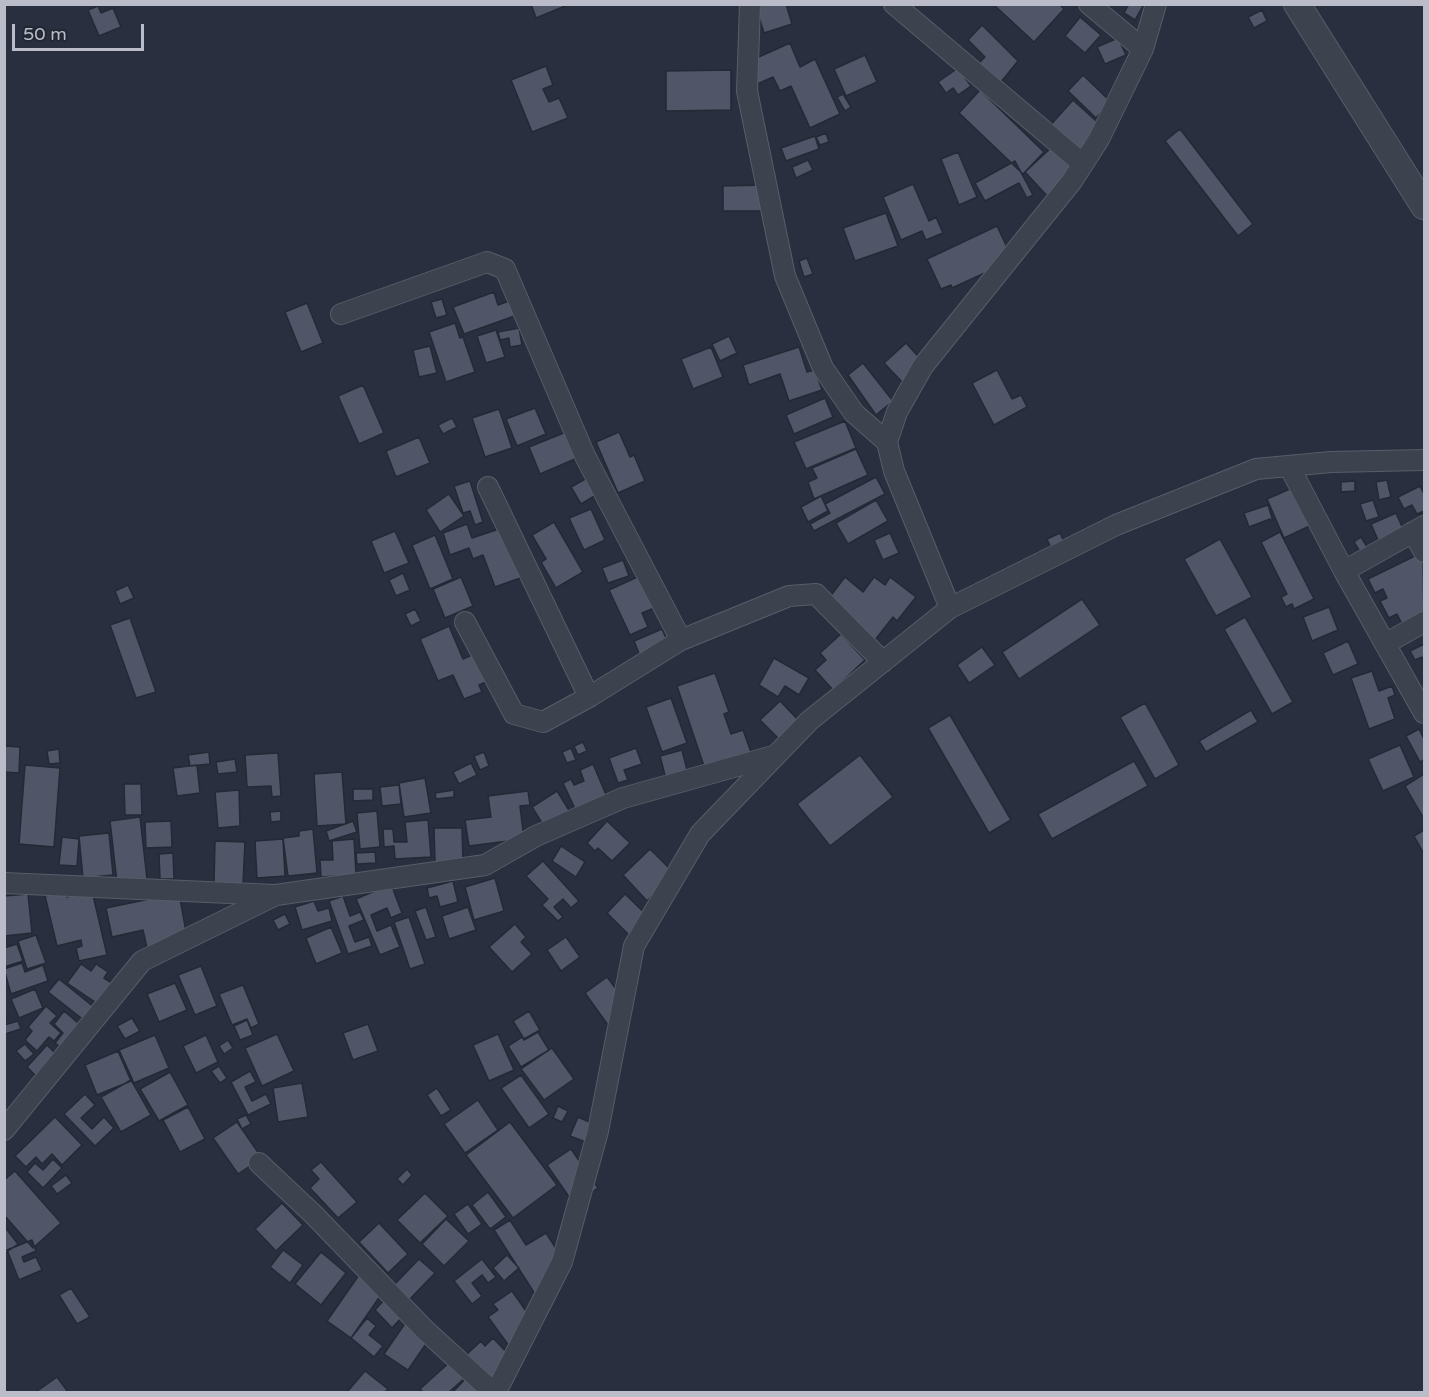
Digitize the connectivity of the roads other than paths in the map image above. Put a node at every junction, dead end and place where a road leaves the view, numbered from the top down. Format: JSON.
{"nodes":[{"id":1,"x":750,"y":4,"type":"edge"},
{"id":2,"x":894,"y":4,"type":"edge"},
{"id":3,"x":1089,"y":4,"type":"edge"},
{"id":4,"x":1156,"y":4,"type":"edge"},
{"id":5,"x":1297,"y":4,"type":"edge"},
{"id":6,"x":1143,"y":49,"type":"junction"},
{"id":7,"x":1083,"y":164,"type":"junction"},
{"id":8,"x":1425,"y":206,"type":"edge"},
{"id":9,"x":341,"y":314,"type":"dead end"},
{"id":10,"x":887,"y":442,"type":"junction"},
{"id":11,"x":1425,"y":460,"type":"edge"},
{"id":12,"x":1289,"y":466,"type":"junction"},
{"id":13,"x":489,"y":487,"type":"dead end"},
{"id":14,"x":1419,"y":529,"type":"edge"},
{"id":15,"x":1425,"y":552,"type":"edge"},
{"id":16,"x":1344,"y":572,"type":"junction"},
{"id":17,"x":950,"y":608,"type":"junction"},
{"id":18,"x":465,"y":622,"type":"dead end"},
{"id":19,"x":1425,"y":622,"type":"edge"},
{"id":20,"x":681,"y":640,"type":"junction"},
{"id":21,"x":1385,"y":644,"type":"junction"},
{"id":22,"x":883,"y":662,"type":"junction"},
{"id":23,"x":588,"y":697,"type":"junction"},
{"id":24,"x":1425,"y":713,"type":"edge"},
{"id":25,"x":776,"y":756,"type":"junction"},
{"id":26,"x":4,"y":883,"type":"edge"},
{"id":27,"x":276,"y":895,"type":"junction"},
{"id":28,"x":4,"y":1130,"type":"edge"},
{"id":29,"x":259,"y":1163,"type":"dead end"},
{"id":30,"x":494,"y":1392,"type":"edge"}],
"edges":[{"from":1,"to":10,"type":"street"},
{"from":2,"to":7,"type":"street"},
{"from":3,"to":6,"type":"street"},
{"from":4,"to":6,"type":"street"},
{"from":5,"to":8,"type":"street"},
{"from":6,"to":7,"type":"street"},
{"from":7,"to":10,"type":"street"},
{"from":9,"to":20,"type":"street"},
{"from":10,"to":17,"type":"street"},
{"from":11,"to":12,"type":"street"},
{"from":12,"to":16,"type":"street"},
{"from":12,"to":17,"type":"street"},
{"from":13,"to":23,"type":"street"},
{"from":14,"to":15,"type":"street"},
{"from":14,"to":16,"type":"street"},
{"from":16,"to":21,"type":"street"},
{"from":17,"to":22,"type":"street"},
{"from":18,"to":23,"type":"street"},
{"from":19,"to":21,"type":"street"},
{"from":20,"to":22,"type":"street"},
{"from":20,"to":23,"type":"street"},
{"from":21,"to":24,"type":"street"},
{"from":22,"to":25,"type":"street"},
{"from":25,"to":27,"type":"street"},
{"from":25,"to":30,"type":"street"},
{"from":26,"to":27,"type":"street"},
{"from":27,"to":28,"type":"street"},
{"from":29,"to":30,"type":"street"}]}
